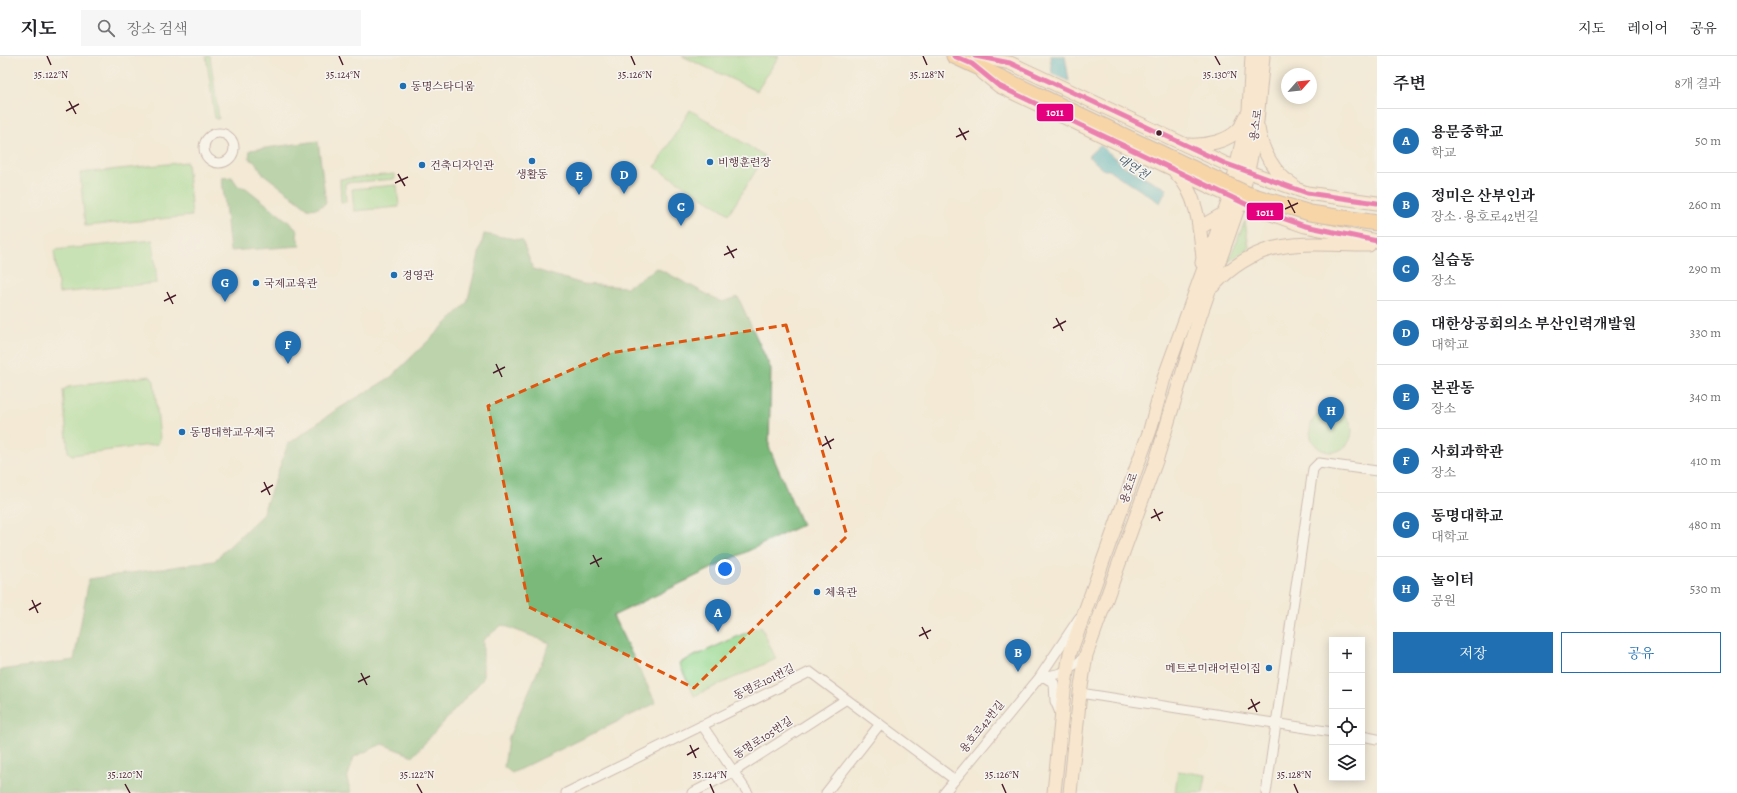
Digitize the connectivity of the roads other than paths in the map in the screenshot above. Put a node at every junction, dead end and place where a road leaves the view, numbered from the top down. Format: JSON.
{"nodes":[{"id":1,"x":954,"y":56,"type":"edge"},
{"id":2,"x":1252,"y":56,"type":"edge"},
{"id":3,"x":1264,"y":56,"type":"edge"},
{"id":4,"x":974,"y":59,"type":"edge"},
{"id":5,"x":1042,"y":92,"type":"junction"},
{"id":6,"x":1249,"y":110,"type":"junction"},
{"id":7,"x":1257,"y":121,"type":"junction"},
{"id":8,"x":1185,"y":145,"type":"junction"},
{"id":9,"x":1172,"y":169,"type":"junction"},
{"id":10,"x":1242,"y":170,"type":"junction"},
{"id":11,"x":1306,"y":193,"type":"junction"},
{"id":12,"x":1236,"y":195,"type":"junction"},
{"id":13,"x":1377,"y":203,"type":"edge"},
{"id":14,"x":1225,"y":213,"type":"junction"},
{"id":15,"x":1377,"y":214,"type":"edge"},
{"id":16,"x":1377,"y":223,"type":"edge"},
{"id":17,"x":1199,"y":228,"type":"junction"},
{"id":18,"x":1377,"y":241,"type":"edge"},
{"id":19,"x":1377,"y":245,"type":"edge"},
{"id":20,"x":1198,"y":281,"type":"junction"},
{"id":21,"x":1209,"y":291,"type":"junction"},
{"id":22,"x":1150,"y":430,"type":"junction"},
{"id":23,"x":1156,"y":461,"type":"junction"},
{"id":24,"x":1377,"y":471,"type":"edge"},
{"id":25,"x":1130,"y":487,"type":"junction"},
{"id":26,"x":1137,"y":514,"type":"junction"},
{"id":27,"x":1085,"y":610,"type":"junction"},
{"id":28,"x":1056,"y":651,"type":"junction"},
{"id":29,"x":1086,"y":655,"type":"junction"},
{"id":30,"x":1067,"y":669,"type":"junction"},
{"id":31,"x":1042,"y":677,"type":"junction"},
{"id":32,"x":1080,"y":693,"type":"junction"},
{"id":33,"x":845,"y":700,"type":"junction"},
{"id":34,"x":1061,"y":716,"type":"junction"},
{"id":35,"x":880,"y":724,"type":"junction"},
{"id":36,"x":1276,"y":724,"type":"junction"},
{"id":37,"x":702,"y":725,"type":"junction"},
{"id":38,"x":1329,"y":732,"type":"edge"},
{"id":39,"x":1365,"y":737,"type":"edge"},
{"id":40,"x":1377,"y":739,"type":"edge"},
{"id":41,"x":733,"y":772,"type":"junction"},
{"id":42,"x":955,"y":780,"type":"junction"},
{"id":43,"x":581,"y":790,"type":"edge"},
{"id":44,"x":566,"y":793,"type":"edge"},
{"id":45,"x":692,"y":793,"type":"edge"},
{"id":46,"x":748,"y":793,"type":"edge"},
{"id":47,"x":826,"y":793,"type":"edge"},
{"id":48,"x":944,"y":793,"type":"edge"},
{"id":49,"x":1054,"y":793,"type":"edge"},
{"id":50,"x":1070,"y":793,"type":"edge"},
{"id":51,"x":1266,"y":793,"type":"edge"}],
"edges":[{"from":1,"to":4,"type":"highway"},
{"from":2,"to":6,"type":"main road","name":"용소로"},
{"from":3,"to":7,"type":"main road","name":"용소로"},
{"from":4,"to":5,"type":"highway"},
{"from":4,"to":8,"type":"main road"},
{"from":4,"to":9,"type":"main road"},
{"from":5,"to":15,"type":"highway"},
{"from":5,"to":16,"type":"highway","bridge":true},
{"from":6,"to":8,"type":"main road"},
{"from":6,"to":10,"type":"main road","name":"용소로"},
{"from":7,"to":10,"type":"main road","name":"용소로"},
{"from":7,"to":11,"type":"main road"},
{"from":8,"to":10,"type":"main road"},
{"from":9,"to":12,"type":"main road"},
{"from":9,"to":17,"type":"main road"},
{"from":10,"to":11,"type":"main road"},
{"from":10,"to":12,"type":"main road","name":"용소로"},
{"from":11,"to":13,"type":"main road"},
{"from":12,"to":14,"type":"main road","name":"용호로"},
{"from":12,"to":18,"type":"main road"},
{"from":12,"to":21,"type":"main road","name":"용호로"},
{"from":14,"to":17,"type":"main road"},
{"from":14,"to":20,"type":"main road","name":"용호로"},
{"from":17,"to":20,"type":"main road"},
{"from":19,"to":21,"type":"main road"},
{"from":20,"to":22,"type":"main road","name":"용호로"},
{"from":21,"to":23,"type":"main road","name":"용호로"},
{"from":22,"to":23,"type":"main road"},
{"from":22,"to":25,"type":"main road","name":"용호로"},
{"from":23,"to":26,"type":"main road","name":"용호로"},
{"from":24,"to":36,"type":"street"},
{"from":25,"to":26,"type":"main road"},
{"from":25,"to":27,"type":"main road","name":"용호로"},
{"from":26,"to":29,"type":"main road","name":"용호로"},
{"from":27,"to":28,"type":"street","name":"용호로42번길"},
{"from":27,"to":30,"type":"main road","name":"용호로"},
{"from":28,"to":30,"type":"street"},
{"from":28,"to":31,"type":"street","name":"용호로42번길"},
{"from":29,"to":30,"type":"street"},
{"from":29,"to":32,"type":"main road","name":"용호로"},
{"from":30,"to":31,"type":"street"},
{"from":30,"to":34,"type":"main road","name":"용호로"},
{"from":31,"to":34,"type":"street"},
{"from":31,"to":42,"type":"street","name":"용호로42번길"},
{"from":32,"to":36,"type":"street"},
{"from":32,"to":50,"type":"main road","name":"용호로"},
{"from":33,"to":35,"type":"street","name":"동명로101번길"},
{"from":33,"to":37,"type":"street","name":"동명로101번길"},
{"from":33,"to":41,"type":"street","name":"동명로105번길"},
{"from":34,"to":49,"type":"main road","name":"용호로"},
{"from":35,"to":42,"type":"street","name":"동명로101번길"},
{"from":35,"to":47,"type":"street"},
{"from":36,"to":38,"type":"street"},
{"from":36,"to":51,"type":"street"},
{"from":37,"to":41,"type":"street"},
{"from":37,"to":43,"type":"street","name":"동명로101번길"},
{"from":39,"to":40,"type":"street"},
{"from":41,"to":45,"type":"street","name":"동명로105번길"},
{"from":41,"to":46,"type":"street"},
{"from":42,"to":48,"type":"street","name":"용호로42번길"},
{"from":43,"to":44,"type":"street","name":"동명로101번길"}]}
